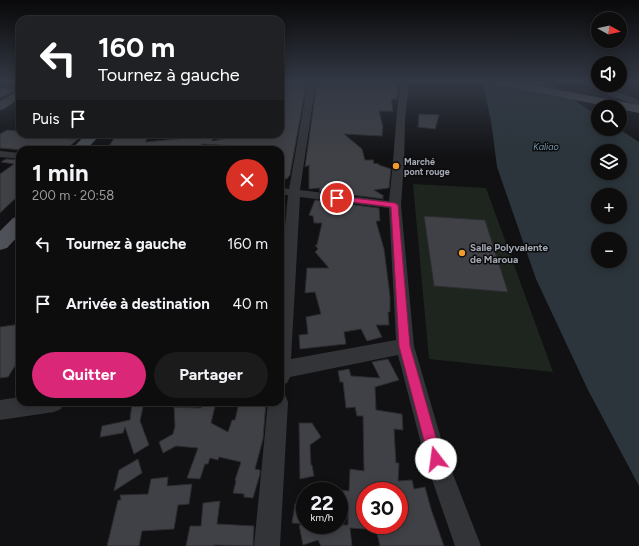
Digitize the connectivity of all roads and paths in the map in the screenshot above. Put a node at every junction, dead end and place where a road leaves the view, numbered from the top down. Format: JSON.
{"nodes":[{"id":1,"x":308,"y":106,"type":"edge"},
{"id":2,"x":402,"y":106,"type":"edge"},
{"id":3,"x":626,"y":106,"type":"edge"},
{"id":4,"x":639,"y":109,"type":"edge"},
{"id":5,"x":90,"y":138,"type":"edge"},
{"id":6,"x":100,"y":138,"type":"edge"},
{"id":7,"x":82,"y":146,"type":"edge"},
{"id":8,"x":92,"y":146,"type":"edge"},
{"id":9,"x":0,"y":154,"type":"edge"},
{"id":10,"x":16,"y":156,"type":"edge"},
{"id":11,"x":284,"y":191,"type":"edge"},
{"id":12,"x":294,"y":192,"type":"junction"},
{"id":13,"x":395,"y":205,"type":"junction"},
{"id":14,"x":16,"y":213,"type":"edge"},
{"id":15,"x":16,"y":226,"type":"edge"},
{"id":16,"x":0,"y":229,"type":"edge"},
{"id":17,"x":0,"y":243,"type":"edge"},
{"id":18,"x":284,"y":319,"type":"edge"},
{"id":19,"x":405,"y":346,"type":"junction"},
{"id":20,"x":284,"y":369,"type":"edge"},
{"id":21,"x":27,"y":406,"type":"edge"},
{"id":22,"x":278,"y":406,"type":"edge"},
{"id":23,"x":0,"y":410,"type":"edge"},
{"id":24,"x":267,"y":546,"type":"edge"},
{"id":25,"x":468,"y":546,"type":"edge"}],
"edges":[{"from":1,"to":12,"type":"street"},
{"from":2,"to":13,"type":"street"},
{"from":3,"to":4,"type":"main road"},
{"from":5,"to":7,"type":"main road"},
{"from":6,"to":8,"type":"main road"},
{"from":9,"to":10,"type":"street"},
{"from":11,"to":12,"type":"street"},
{"from":12,"to":13,"type":"street"},
{"from":12,"to":18,"type":"street"},
{"from":13,"to":19,"type":"street"},
{"from":14,"to":16,"type":"main road"},
{"from":15,"to":17,"type":"main road"},
{"from":19,"to":20,"type":"street"},
{"from":19,"to":25,"type":"street"},
{"from":21,"to":23,"type":"street"},
{"from":22,"to":24,"type":"street"}]}
